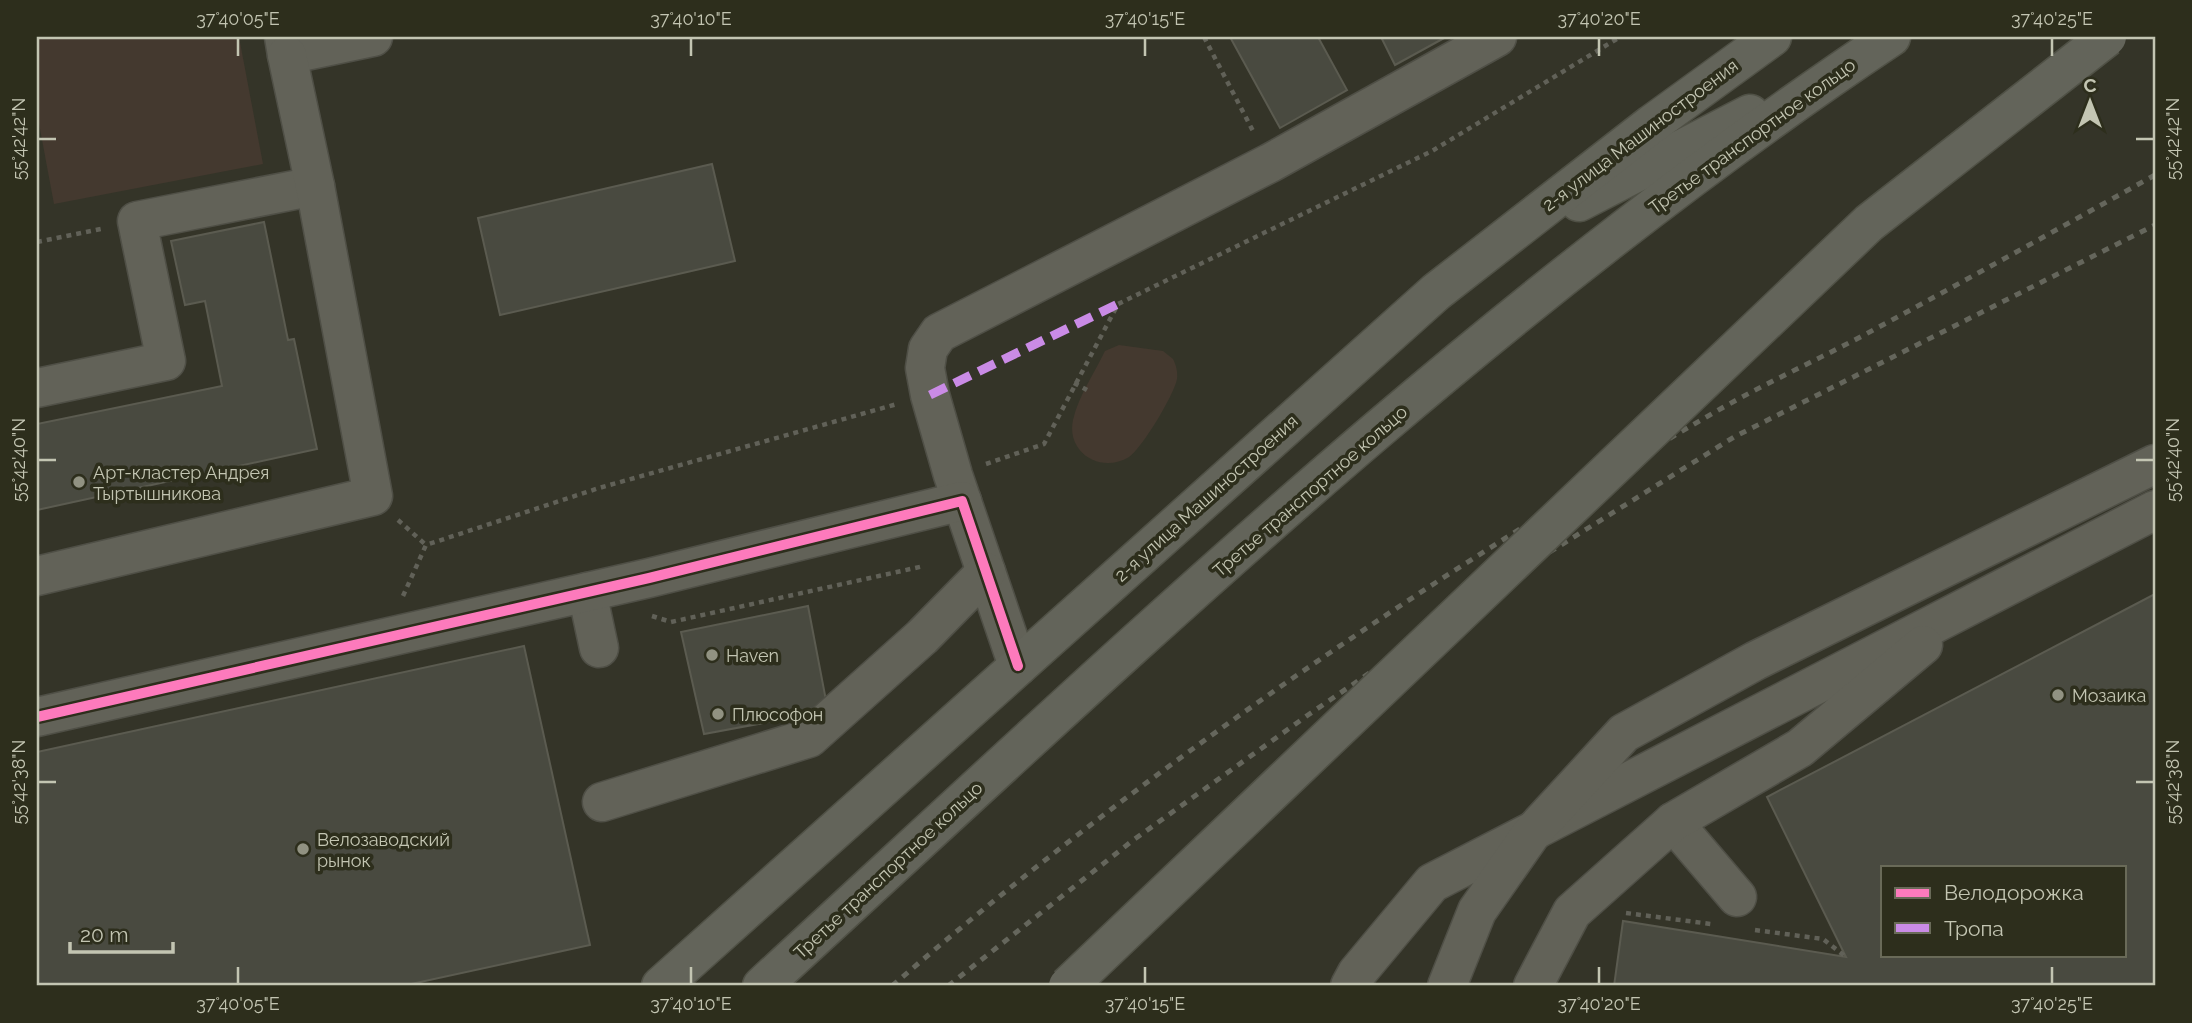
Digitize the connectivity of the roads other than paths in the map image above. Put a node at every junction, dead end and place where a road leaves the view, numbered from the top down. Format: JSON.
{"nodes":[{"id":1,"x":373,"y":37,"type":"edge"},
{"id":2,"x":1497,"y":37,"type":"edge"},
{"id":3,"x":1772,"y":37,"type":"edge"},
{"id":4,"x":2107,"y":37,"type":"edge"},
{"id":5,"x":1880,"y":44,"type":"edge"},
{"id":6,"x":286,"y":46,"type":"edge"},
{"id":7,"x":315,"y":186,"type":"junction"},
{"id":8,"x":1489,"y":249,"type":"junction"},
{"id":9,"x":37,"y":388,"type":"edge"},
{"id":10,"x":2155,"y":464,"type":"edge"},
{"id":11,"x":958,"y":488,"type":"junction"},
{"id":12,"x":2154,"y":514,"type":"edge"},
{"id":13,"x":986,"y":572,"type":"junction"},
{"id":14,"x":37,"y":576,"type":"edge"},
{"id":15,"x":587,"y":592,"type":"junction"},
{"id":16,"x":1980,"y":598,"type":"junction"},
{"id":17,"x":599,"y":648,"type":"dead end"},
{"id":18,"x":1018,"y":666,"type":"junction"},
{"id":19,"x":37,"y":717,"type":"edge"},
{"id":20,"x":602,"y":802,"type":"dead end"},
{"id":21,"x":1673,"y":822,"type":"junction"},
{"id":22,"x":1531,"y":834,"type":"junction"},
{"id":23,"x":1737,"y":897,"type":"dead end"},
{"id":24,"x":1350,"y":982,"type":"edge"},
{"id":25,"x":662,"y":986,"type":"edge"},
{"id":26,"x":762,"y":986,"type":"edge"},
{"id":27,"x":1068,"y":986,"type":"edge"},
{"id":28,"x":1447,"y":986,"type":"edge"},
{"id":29,"x":1532,"y":986,"type":"edge"}],
"edges":[{"from":1,"to":6,"type":"street"},
{"from":2,"to":11,"type":"street"},
{"from":3,"to":8,"type":"main road","name":"2-я улица Машиностроения"},
{"from":4,"to":27,"type":"main road","bridge":true},
{"from":5,"to":8,"type":"main road"},
{"from":5,"to":26,"type":"main road","name":"Третье транспортное кольцо"},
{"from":6,"to":7,"type":"street"},
{"from":7,"to":9,"type":"street"},
{"from":7,"to":14,"type":"street"},
{"from":8,"to":18,"type":"main road","name":"2-я улица Машиностроения"},
{"from":10,"to":22,"type":"street"},
{"from":11,"to":13,"type":"street"},
{"from":11,"to":15,"type":"street"},
{"from":12,"to":16,"type":"street"},
{"from":13,"to":18,"type":"street"},
{"from":13,"to":20,"type":"street"},
{"from":15,"to":17,"type":"street"},
{"from":15,"to":19,"type":"street"},
{"from":16,"to":21,"type":"street"},
{"from":16,"to":22,"type":"street"},
{"from":18,"to":25,"type":"main road","name":"2-я улица Машиностроения"},
{"from":21,"to":23,"type":"street"},
{"from":21,"to":29,"type":"street"},
{"from":22,"to":24,"type":"street"},
{"from":22,"to":28,"type":"street"}]}
